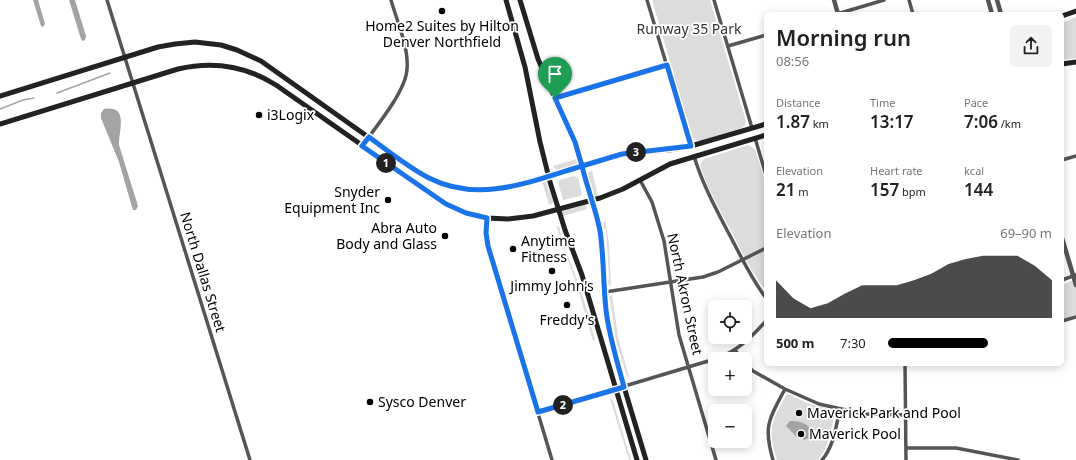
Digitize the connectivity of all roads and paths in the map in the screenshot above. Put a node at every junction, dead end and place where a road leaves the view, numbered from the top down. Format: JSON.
{"nodes":[{"id":1,"x":107,"y":0,"type":"edge"},
{"id":2,"x":390,"y":0,"type":"edge"},
{"id":3,"x":506,"y":0,"type":"edge"},
{"id":4,"x":520,"y":0,"type":"edge"},
{"id":5,"x":648,"y":0,"type":"edge"},
{"id":6,"x":714,"y":0,"type":"edge"},
{"id":7,"x":834,"y":0,"type":"edge"},
{"id":8,"x":884,"y":0,"type":"edge"},
{"id":9,"x":909,"y":0,"type":"edge"},
{"id":10,"x":988,"y":0,"type":"edge"},
{"id":11,"x":997,"y":0,"type":"edge"},
{"id":12,"x":1076,"y":11,"type":"edge"},
{"id":13,"x":837,"y":12,"type":"edge"},
{"id":14,"x":845,"y":12,"type":"edge"},
{"id":15,"x":912,"y":12,"type":"edge"},
{"id":16,"x":991,"y":12,"type":"edge"},
{"id":17,"x":1000,"y":12,"type":"edge"},
{"id":18,"x":1064,"y":15,"type":"edge"},
{"id":19,"x":764,"y":36,"type":"edge"},
{"id":20,"x":728,"y":46,"type":"junction"},
{"id":21,"x":125,"y":58,"type":"junction"},
{"id":22,"x":1076,"y":62,"type":"edge"},
{"id":23,"x":1064,"y":64,"type":"edge"},
{"id":24,"x":667,"y":65,"type":"junction"},
{"id":25,"x":133,"y":82,"type":"junction"},
{"id":26,"x":0,"y":96,"type":"edge"},
{"id":27,"x":555,"y":98,"type":"junction"},
{"id":28,"x":0,"y":124,"type":"edge"},
{"id":29,"x":764,"y":125,"type":"edge"},
{"id":30,"x":752,"y":128,"type":"junction"},
{"id":31,"x":764,"y":136,"type":"edge"},
{"id":32,"x":369,"y":137,"type":"junction"},
{"id":33,"x":755,"y":138,"type":"junction"},
{"id":34,"x":362,"y":146,"type":"junction"},
{"id":35,"x":691,"y":146,"type":"junction"},
{"id":36,"x":694,"y":156,"type":"junction"},
{"id":37,"x":1076,"y":156,"type":"edge"},
{"id":38,"x":1064,"y":159,"type":"edge"},
{"id":39,"x":582,"y":166,"type":"junction"},
{"id":40,"x":764,"y":168,"type":"edge"},
{"id":41,"x":549,"y":176,"type":"junction"},
{"id":42,"x":640,"y":180,"type":"junction"},
{"id":43,"x":592,"y":200,"type":"junction"},
{"id":44,"x":558,"y":210,"type":"junction"},
{"id":45,"x":487,"y":218,"type":"junction"},
{"id":46,"x":1064,"y":244,"type":"edge"},
{"id":47,"x":764,"y":249,"type":"edge"},
{"id":48,"x":742,"y":259,"type":"junction"},
{"id":49,"x":1075,"y":276,"type":"edge"},
{"id":50,"x":1064,"y":279,"type":"edge"},
{"id":51,"x":670,"y":282,"type":"junction"},
{"id":52,"x":1076,"y":285,"type":"edge"},
{"id":53,"x":605,"y":292,"type":"junction"},
{"id":54,"x":764,"y":295,"type":"edge"},
{"id":55,"x":1076,"y":316,"type":"edge"},
{"id":56,"x":1064,"y":320,"type":"edge"},
{"id":57,"x":764,"y":323,"type":"edge"},
{"id":58,"x":736,"y":350,"type":"joint"},
{"id":59,"x":731,"y":352,"type":"edge"},
{"id":60,"x":708,"y":361,"type":"edge"},
{"id":61,"x":905,"y":366,"type":"edge"},
{"id":62,"x":689,"y":367,"type":"junction"},
{"id":63,"x":752,"y":370,"type":"edge"},
{"id":64,"x":624,"y":387,"type":"junction"},
{"id":65,"x":616,"y":389,"type":"junction"},
{"id":66,"x":785,"y":389,"type":"junction"},
{"id":67,"x":840,"y":409,"type":"junction"},
{"id":68,"x":538,"y":412,"type":"junction"},
{"id":69,"x":906,"y":416,"type":"junction"},
{"id":70,"x":906,"y":448,"type":"junction"},
{"id":71,"x":250,"y":460,"type":"edge"},
{"id":72,"x":552,"y":460,"type":"edge"},
{"id":73,"x":636,"y":460,"type":"edge"},
{"id":74,"x":646,"y":460,"type":"edge"},
{"id":75,"x":716,"y":460,"type":"edge"},
{"id":76,"x":773,"y":460,"type":"edge"},
{"id":77,"x":822,"y":460,"type":"edge"},
{"id":78,"x":906,"y":460,"type":"edge"},
{"id":79,"x":1018,"y":460,"type":"edge"}],
"edges":[{"from":1,"to":21,"type":"street"},
{"from":2,"to":32,"type":"street"},
{"from":3,"to":41,"type":"main road"},
{"from":4,"to":27,"type":"main road"},
{"from":5,"to":24,"type":"street"},
{"from":6,"to":20,"type":"street"},
{"from":7,"to":13,"type":"street"},
{"from":8,"to":14,"type":"street"},
{"from":9,"to":15,"type":"street"},
{"from":10,"to":16,"type":"street"},
{"from":11,"to":17,"type":"street"},
{"from":12,"to":18,"type":"main road"},
{"from":19,"to":20,"type":"street"},
{"from":20,"to":30,"type":"street"},
{"from":21,"to":25,"type":"street"},
{"from":21,"to":26,"type":"main road"},
{"from":21,"to":32,"type":"main road"},
{"from":22,"to":23,"type":"main road"},
{"from":24,"to":27,"type":"street"},
{"from":24,"to":35,"type":"street"},
{"from":25,"to":28,"type":"main road"},
{"from":25,"to":34,"type":"main road"},
{"from":25,"to":71,"type":"street","name":"North Dallas Street"},
{"from":27,"to":39,"type":"main road"},
{"from":29,"to":30,"type":"main road"},
{"from":30,"to":35,"type":"main road"},
{"from":31,"to":33,"type":"main road"},
{"from":32,"to":34,"type":"street"},
{"from":32,"to":41,"type":"main road"},
{"from":33,"to":36,"type":"main road"},
{"from":33,"to":40,"type":"street"},
{"from":34,"to":45,"type":"main road"},
{"from":35,"to":39,"type":"main road"},
{"from":36,"to":42,"type":"main road"},
{"from":36,"to":48,"type":"street"},
{"from":37,"to":38,"type":"street"},
{"from":39,"to":41,"type":"main road"},
{"from":39,"to":43,"type":"main road"},
{"from":41,"to":44,"type":"main road"},
{"from":42,"to":43,"type":"main road"},
{"from":42,"to":51,"type":"street","name":"North Akron Street"},
{"from":43,"to":44,"type":"main road"},
{"from":43,"to":53,"type":"main road"},
{"from":44,"to":45,"type":"main road"},
{"from":44,"to":65,"type":"main road"},
{"from":45,"to":68,"type":"street"},
{"from":46,"to":49,"type":"street"},
{"from":47,"to":48,"type":"street"},
{"from":48,"to":51,"type":"street"},
{"from":48,"to":54,"type":"street"},
{"from":49,"to":50,"type":"street"},
{"from":49,"to":52,"type":"street"},
{"from":51,"to":53,"type":"street"},
{"from":51,"to":62,"type":"street","name":"North Akron Street"},
{"from":53,"to":64,"type":"main road"},
{"from":55,"to":56,"type":"street"},
{"from":57,"to":58,"type":"street"},
{"from":58,"to":59,"type":"street"},
{"from":60,"to":62,"type":"street"},
{"from":61,"to":69,"type":"street"},
{"from":62,"to":64,"type":"street"},
{"from":62,"to":75,"type":"street","name":"North Akron Street"},
{"from":63,"to":66,"type":"street"},
{"from":64,"to":65,"type":"street"},
{"from":64,"to":74,"type":"main road"},
{"from":65,"to":68,"type":"street"},
{"from":65,"to":73,"type":"main road"},
{"from":66,"to":67,"type":"street"},
{"from":66,"to":76,"type":"street"},
{"from":67,"to":69,"type":"street"},
{"from":67,"to":77,"type":"street"},
{"from":68,"to":72,"type":"street"},
{"from":69,"to":70,"type":"street"},
{"from":70,"to":78,"type":"street"},
{"from":70,"to":79,"type":"street"}]}
